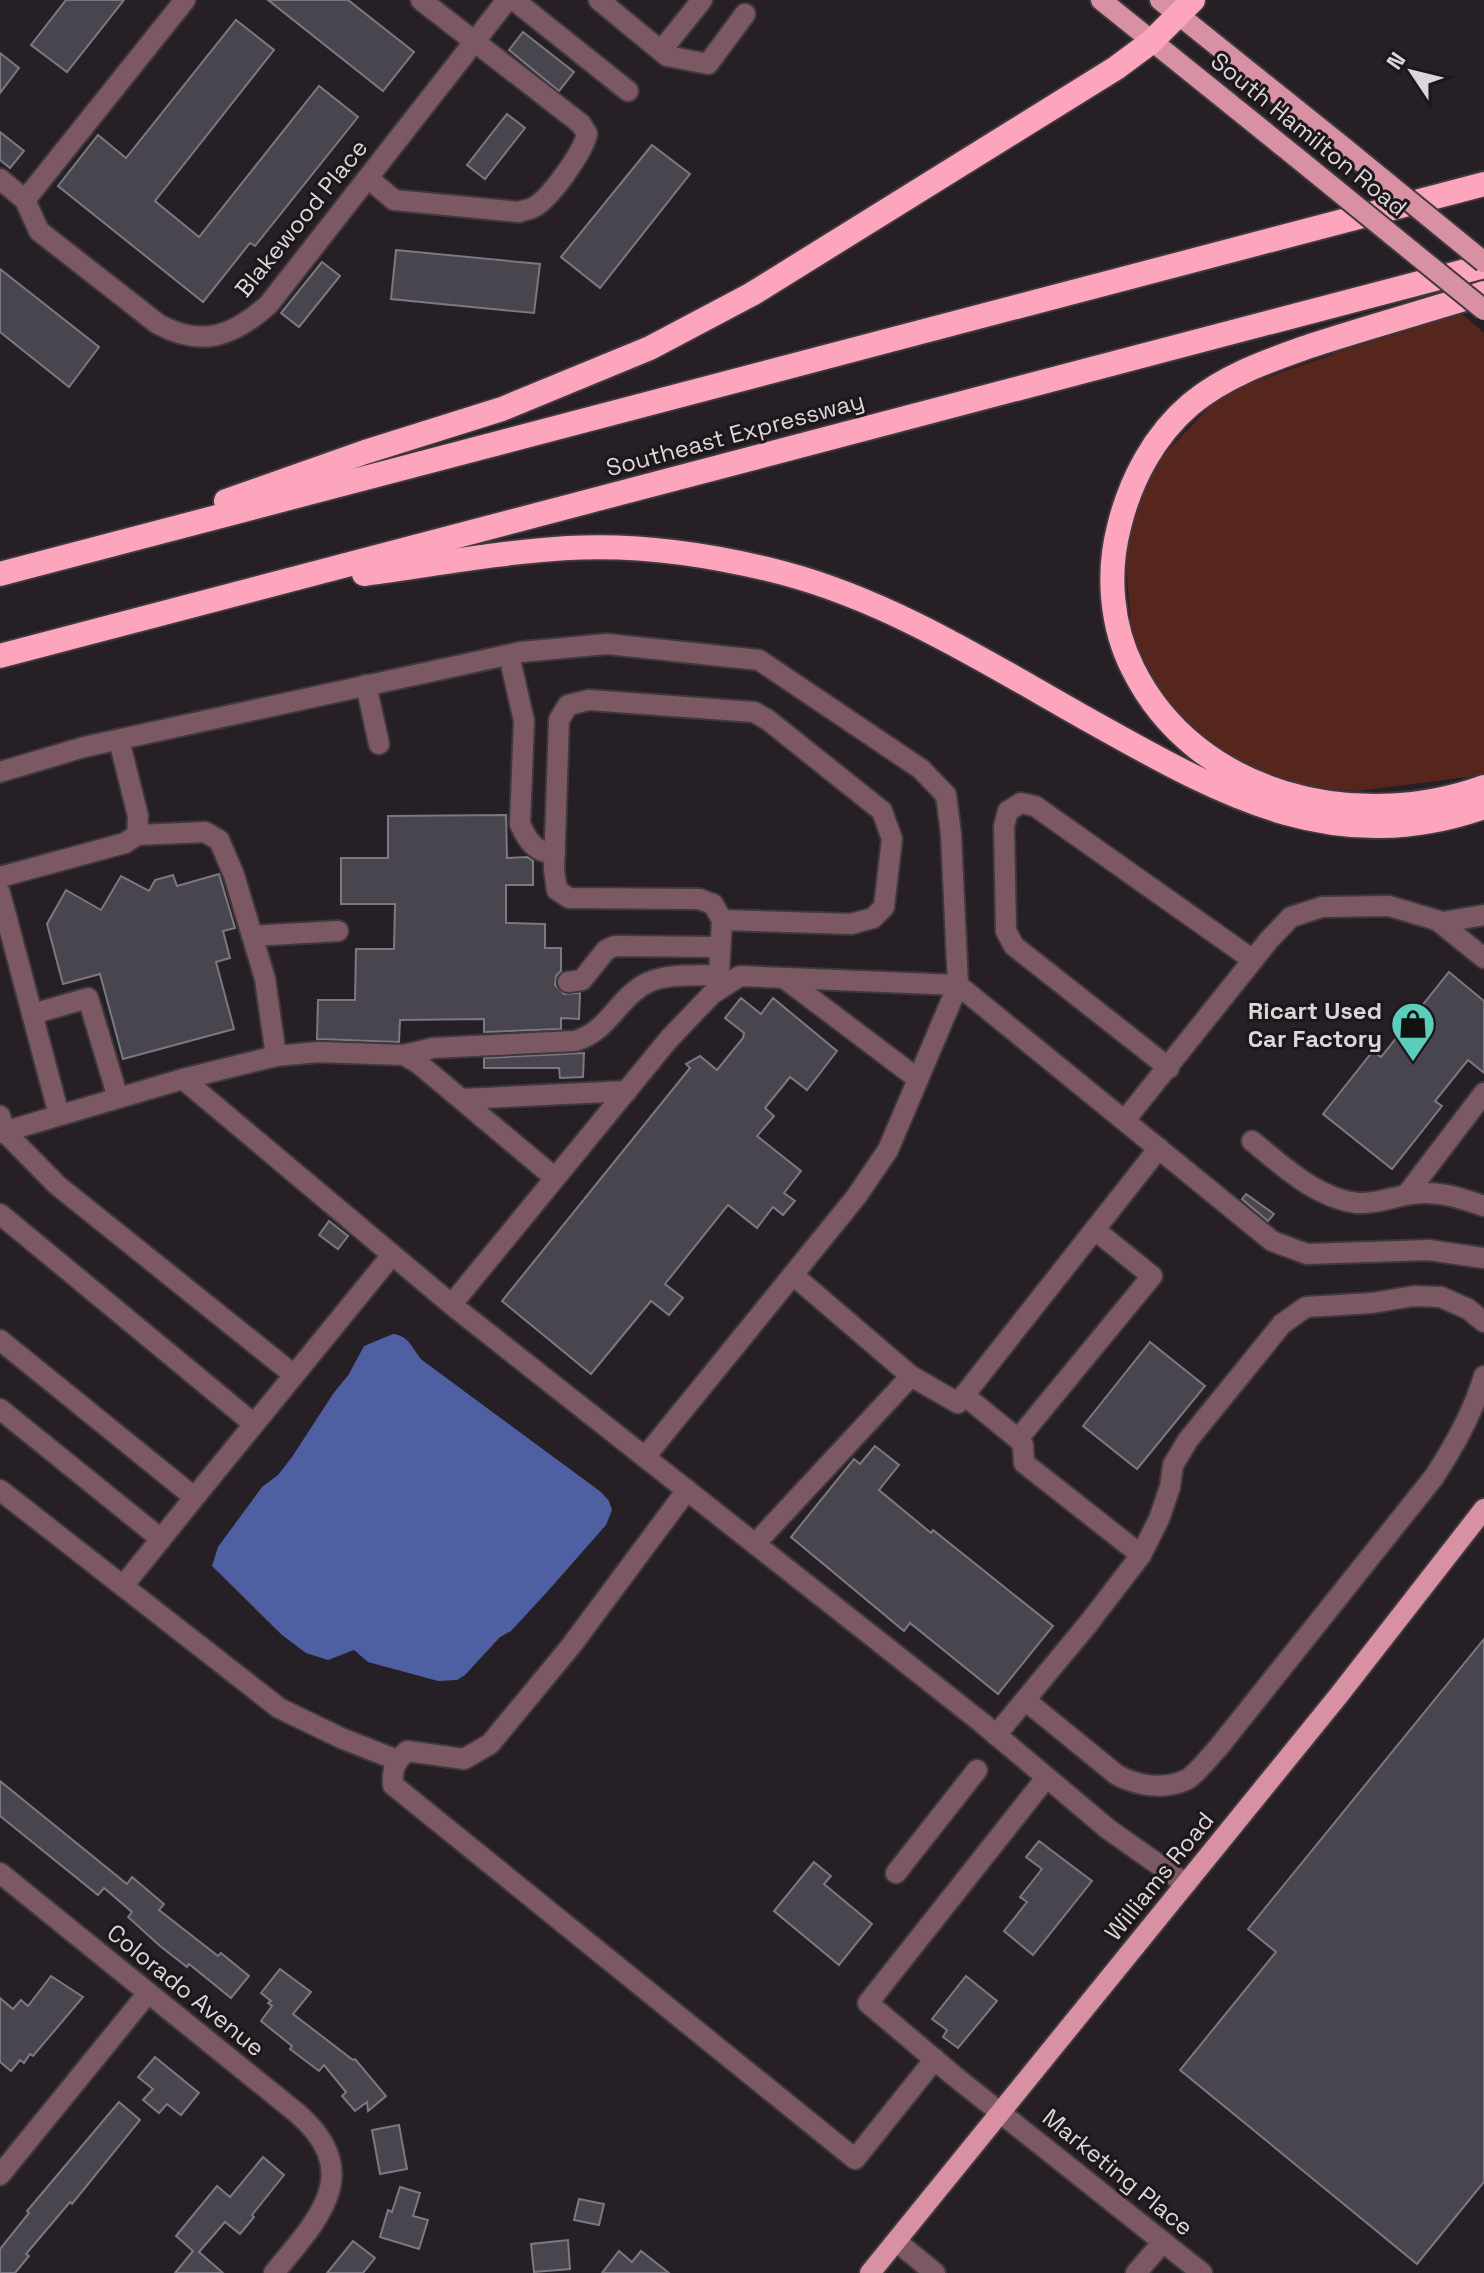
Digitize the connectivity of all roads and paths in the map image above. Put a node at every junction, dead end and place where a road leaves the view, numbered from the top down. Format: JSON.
{"nodes":[{"id":1,"x":185,"y":0,"type":"edge"},
{"id":2,"x":421,"y":0,"type":"edge"},
{"id":3,"x":507,"y":0,"type":"edge"},
{"id":4,"x":514,"y":0,"type":"edge"},
{"id":5,"x":599,"y":0,"type":"edge"},
{"id":6,"x":702,"y":0,"type":"edge"},
{"id":7,"x":1101,"y":0,"type":"edge"},
{"id":8,"x":1177,"y":5,"type":"edge"},
{"id":9,"x":745,"y":14,"type":"dead end"},
{"id":10,"x":474,"y":42,"type":"junction"},
{"id":11,"x":1151,"y":42,"type":"junction"},
{"id":12,"x":661,"y":51,"type":"junction"},
{"id":13,"x":628,"y":91,"type":"dead end"},
{"id":14,"x":368,"y":178,"type":"junction"},
{"id":15,"x":0,"y":179,"type":"edge"},
{"id":16,"x":1484,"y":184,"type":"edge"},
{"id":17,"x":25,"y":200,"type":"junction"},
{"id":18,"x":1484,"y":264,"type":"edge"},
{"id":19,"x":1484,"y":293,"type":"edge"},
{"id":20,"x":1484,"y":310,"type":"edge"},
{"id":21,"x":151,"y":534,"type":"junction"},
{"id":22,"x":0,"y":574,"type":"edge"},
{"id":23,"x":282,"y":582,"type":"junction"},
{"id":24,"x":509,"y":655,"type":"junction"},
{"id":25,"x":0,"y":656,"type":"edge"},
{"id":26,"x":366,"y":685,"type":"junction"},
{"id":27,"x":119,"y":740,"type":"junction"},
{"id":28,"x":379,"y":744,"type":"dead end"},
{"id":29,"x":0,"y":772,"type":"edge"},
{"id":30,"x":1484,"y":787,"type":"edge"},
{"id":31,"x":1484,"y":807,"type":"edge"},
{"id":32,"x":137,"y":835,"type":"junction"},
{"id":33,"x":555,"y":853,"type":"junction"},
{"id":34,"x":0,"y":877,"type":"edge"},
{"id":35,"x":0,"y":893,"type":"edge"},
{"id":36,"x":1484,"y":915,"type":"edge"},
{"id":37,"x":722,"y":920,"type":"junction"},
{"id":38,"x":1438,"y":921,"type":"junction"},
{"id":39,"x":338,"y":931,"type":"dead end"},
{"id":40,"x":252,"y":936,"type":"junction"},
{"id":41,"x":720,"y":947,"type":"junction"},
{"id":42,"x":1484,"y":958,"type":"edge"},
{"id":43,"x":1253,"y":960,"type":"junction"},
{"id":44,"x":784,"y":978,"type":"junction"},
{"id":45,"x":568,"y":982,"type":"dead end"},
{"id":46,"x":718,"y":982,"type":"junction"},
{"id":47,"x":958,"y":985,"type":"junction"},
{"id":48,"x":32,"y":1014,"type":"junction"},
{"id":49,"x":404,"y":1055,"type":"junction"},
{"id":50,"x":276,"y":1056,"type":"junction"},
{"id":51,"x":1169,"y":1068,"type":"junction"},
{"id":52,"x":183,"y":1079,"type":"junction"},
{"id":53,"x":918,"y":1079,"type":"junction"},
{"id":54,"x":627,"y":1091,"type":"junction"},
{"id":55,"x":1484,"y":1093,"type":"edge"},
{"id":56,"x":118,"y":1098,"type":"junction"},
{"id":57,"x":462,"y":1099,"type":"junction"},
{"id":58,"x":59,"y":1115,"type":"junction"},
{"id":59,"x":1125,"y":1120,"type":"junction"},
{"id":60,"x":2,"y":1127,"type":"edge"},
{"id":61,"x":1252,"y":1141,"type":"dead end"},
{"id":62,"x":1159,"y":1148,"type":"junction"},
{"id":63,"x":555,"y":1178,"type":"junction"},
{"id":64,"x":1407,"y":1194,"type":"junction"},
{"id":65,"x":1484,"y":1206,"type":"edge"},
{"id":66,"x":0,"y":1214,"type":"edge"},
{"id":67,"x":1095,"y":1230,"type":"junction"},
{"id":68,"x":392,"y":1255,"type":"junction"},
{"id":69,"x":1484,"y":1258,"type":"edge"},
{"id":70,"x":793,"y":1275,"type":"junction"},
{"id":71,"x":452,"y":1304,"type":"junction"},
{"id":72,"x":1484,"y":1322,"type":"edge"},
{"id":73,"x":0,"y":1340,"type":"edge"},
{"id":74,"x":294,"y":1375,"type":"junction"},
{"id":75,"x":911,"y":1376,"type":"junction"},
{"id":76,"x":1484,"y":1376,"type":"edge"},
{"id":77,"x":964,"y":1395,"type":"junction"},
{"id":78,"x":0,"y":1409,"type":"edge"},
{"id":79,"x":254,"y":1424,"type":"junction"},
{"id":80,"x":1018,"y":1439,"type":"junction"},
{"id":81,"x":645,"y":1457,"type":"junction"},
{"id":82,"x":0,"y":1490,"type":"edge"},
{"id":83,"x":687,"y":1490,"type":"junction"},
{"id":84,"x":198,"y":1493,"type":"junction"},
{"id":85,"x":1484,"y":1509,"type":"edge"},
{"id":86,"x":161,"y":1539,"type":"junction"},
{"id":87,"x":755,"y":1544,"type":"junction"},
{"id":88,"x":1141,"y":1555,"type":"junction"},
{"id":89,"x":123,"y":1586,"type":"junction"},
{"id":90,"x":1025,"y":1700,"type":"junction"},
{"id":91,"x":996,"y":1735,"type":"junction"},
{"id":92,"x":397,"y":1760,"type":"junction"},
{"id":93,"x":977,"y":1770,"type":"dead end"},
{"id":94,"x":1046,"y":1778,"type":"junction"},
{"id":95,"x":0,"y":1873,"type":"edge"},
{"id":96,"x":896,"y":1873,"type":"dead end"},
{"id":97,"x":1186,"y":1884,"type":"junction"},
{"id":98,"x":148,"y":1993,"type":"junction"},
{"id":99,"x":935,"y":2059,"type":"junction"},
{"id":100,"x":1002,"y":2111,"type":"junction"},
{"id":101,"x":0,"y":2175,"type":"edge"},
{"id":102,"x":896,"y":2241,"type":"junction"},
{"id":103,"x":1163,"y":2242,"type":"junction"},
{"id":104,"x":274,"y":2273,"type":"edge"},
{"id":105,"x":870,"y":2273,"type":"edge"},
{"id":106,"x":935,"y":2273,"type":"edge"},
{"id":107,"x":1136,"y":2273,"type":"edge"},
{"id":108,"x":1202,"y":2273,"type":"edge"}],
"edges":[{"from":1,"to":17,"type":"street"},
{"from":2,"to":10,"type":"street"},
{"from":3,"to":10,"type":"street","name":"Blakewood Place"},
{"from":4,"to":13,"type":"street"},
{"from":5,"to":12,"type":"street"},
{"from":6,"to":12,"type":"street"},
{"from":7,"to":11,"type":"main road","name":"South Hamilton Road"},
{"from":8,"to":11,"type":"highway"},
{"from":8,"to":18,"type":"main road","name":"South Hamilton Road","bridge":true},
{"from":9,"to":12,"type":"street"},
{"from":10,"to":14,"type":"street","name":"Blakewood Place"},
{"from":10,"to":14,"type":"street"},
{"from":11,"to":20,"type":"main road","name":"South Hamilton Road","bridge":true},
{"from":11,"to":21,"type":"highway"},
{"from":14,"to":17,"type":"street","name":"Blakewood Place"},
{"from":15,"to":17,"type":"street"},
{"from":16,"to":21,"type":"highway","name":"Southeast Expressway"},
{"from":18,"to":23,"type":"highway","name":"Southeast Expressway"},
{"from":19,"to":30,"type":"highway"},
{"from":21,"to":22,"type":"highway","name":"Southeast Expressway"},
{"from":23,"to":25,"type":"highway","name":"Southeast Expressway"},
{"from":23,"to":31,"type":"highway"},
{"from":24,"to":26,"type":"street"},
{"from":24,"to":33,"type":"street"},
{"from":24,"to":47,"type":"street"},
{"from":26,"to":27,"type":"street"},
{"from":26,"to":28,"type":"street"},
{"from":27,"to":29,"type":"street"},
{"from":27,"to":32,"type":"street"},
{"from":32,"to":34,"type":"street"},
{"from":32,"to":40,"type":"street"},
{"from":33,"to":37,"type":"street"},
{"from":33,"to":37,"type":"street"},
{"from":35,"to":48,"type":"street"},
{"from":36,"to":38,"type":"street"},
{"from":37,"to":41,"type":"street"},
{"from":38,"to":42,"type":"street"},
{"from":38,"to":43,"type":"street"},
{"from":39,"to":40,"type":"street"},
{"from":40,"to":50,"type":"street"},
{"from":41,"to":45,"type":"street"},
{"from":41,"to":46,"type":"street"},
{"from":43,"to":51,"type":"street"},
{"from":43,"to":51,"type":"street"},
{"from":44,"to":46,"type":"street"},
{"from":44,"to":47,"type":"street"},
{"from":44,"to":53,"type":"street"},
{"from":46,"to":49,"type":"street"},
{"from":46,"to":54,"type":"street"},
{"from":47,"to":53,"type":"street"},
{"from":47,"to":59,"type":"street"},
{"from":48,"to":56,"type":"street"},
{"from":48,"to":58,"type":"street"},
{"from":49,"to":50,"type":"street"},
{"from":49,"to":57,"type":"street"},
{"from":50,"to":52,"type":"street"},
{"from":51,"to":59,"type":"street"},
{"from":52,"to":56,"type":"street"},
{"from":52,"to":68,"type":"street"},
{"from":53,"to":70,"type":"street"},
{"from":54,"to":57,"type":"street"},
{"from":54,"to":63,"type":"street"},
{"from":55,"to":64,"type":"street"},
{"from":56,"to":58,"type":"street"},
{"from":57,"to":63,"type":"street"},
{"from":58,"to":60,"type":"street"},
{"from":59,"to":62,"type":"street"},
{"from":60,"to":74,"type":"street"},
{"from":61,"to":64,"type":"street"},
{"from":62,"to":67,"type":"street"},
{"from":62,"to":69,"type":"street"},
{"from":63,"to":71,"type":"street"},
{"from":64,"to":65,"type":"street"},
{"from":66,"to":79,"type":"street"},
{"from":67,"to":77,"type":"street"},
{"from":67,"to":80,"type":"street"},
{"from":68,"to":71,"type":"street"},
{"from":68,"to":74,"type":"street"},
{"from":70,"to":75,"type":"street"},
{"from":70,"to":81,"type":"street"},
{"from":71,"to":81,"type":"street"},
{"from":72,"to":88,"type":"street"},
{"from":73,"to":84,"type":"street"},
{"from":74,"to":79,"type":"street"},
{"from":75,"to":77,"type":"street"},
{"from":75,"to":87,"type":"street"},
{"from":76,"to":90,"type":"street"},
{"from":77,"to":80,"type":"street"},
{"from":78,"to":86,"type":"street"},
{"from":79,"to":84,"type":"street"},
{"from":80,"to":88,"type":"street"},
{"from":81,"to":83,"type":"street"},
{"from":82,"to":89,"type":"street"},
{"from":83,"to":87,"type":"street"},
{"from":83,"to":92,"type":"street"},
{"from":84,"to":86,"type":"street"},
{"from":85,"to":97,"type":"main road","name":"Williams Road"},
{"from":86,"to":89,"type":"street"},
{"from":87,"to":91,"type":"street"},
{"from":88,"to":90,"type":"street"},
{"from":89,"to":92,"type":"street"},
{"from":90,"to":91,"type":"street"},
{"from":91,"to":94,"type":"street"},
{"from":92,"to":99,"type":"street"},
{"from":93,"to":96,"type":"street"},
{"from":94,"to":97,"type":"street"},
{"from":94,"to":99,"type":"street","name":"Marketing Place"},
{"from":95,"to":98,"type":"street","name":"Colorado Avenue"},
{"from":97,"to":100,"type":"main road","name":"Williams Road"},
{"from":98,"to":101,"type":"street"},
{"from":98,"to":104,"type":"street","name":"Colorado Avenue"},
{"from":99,"to":100,"type":"street","name":"Marketing Place"},
{"from":100,"to":102,"type":"main road","name":"Williams Road"},
{"from":100,"to":103,"type":"street","name":"Marketing Place"},
{"from":102,"to":105,"type":"main road","name":"Williams Road"},
{"from":102,"to":106,"type":"street"},
{"from":103,"to":107,"type":"street"},
{"from":103,"to":108,"type":"street","name":"Marketing Place"}]}
